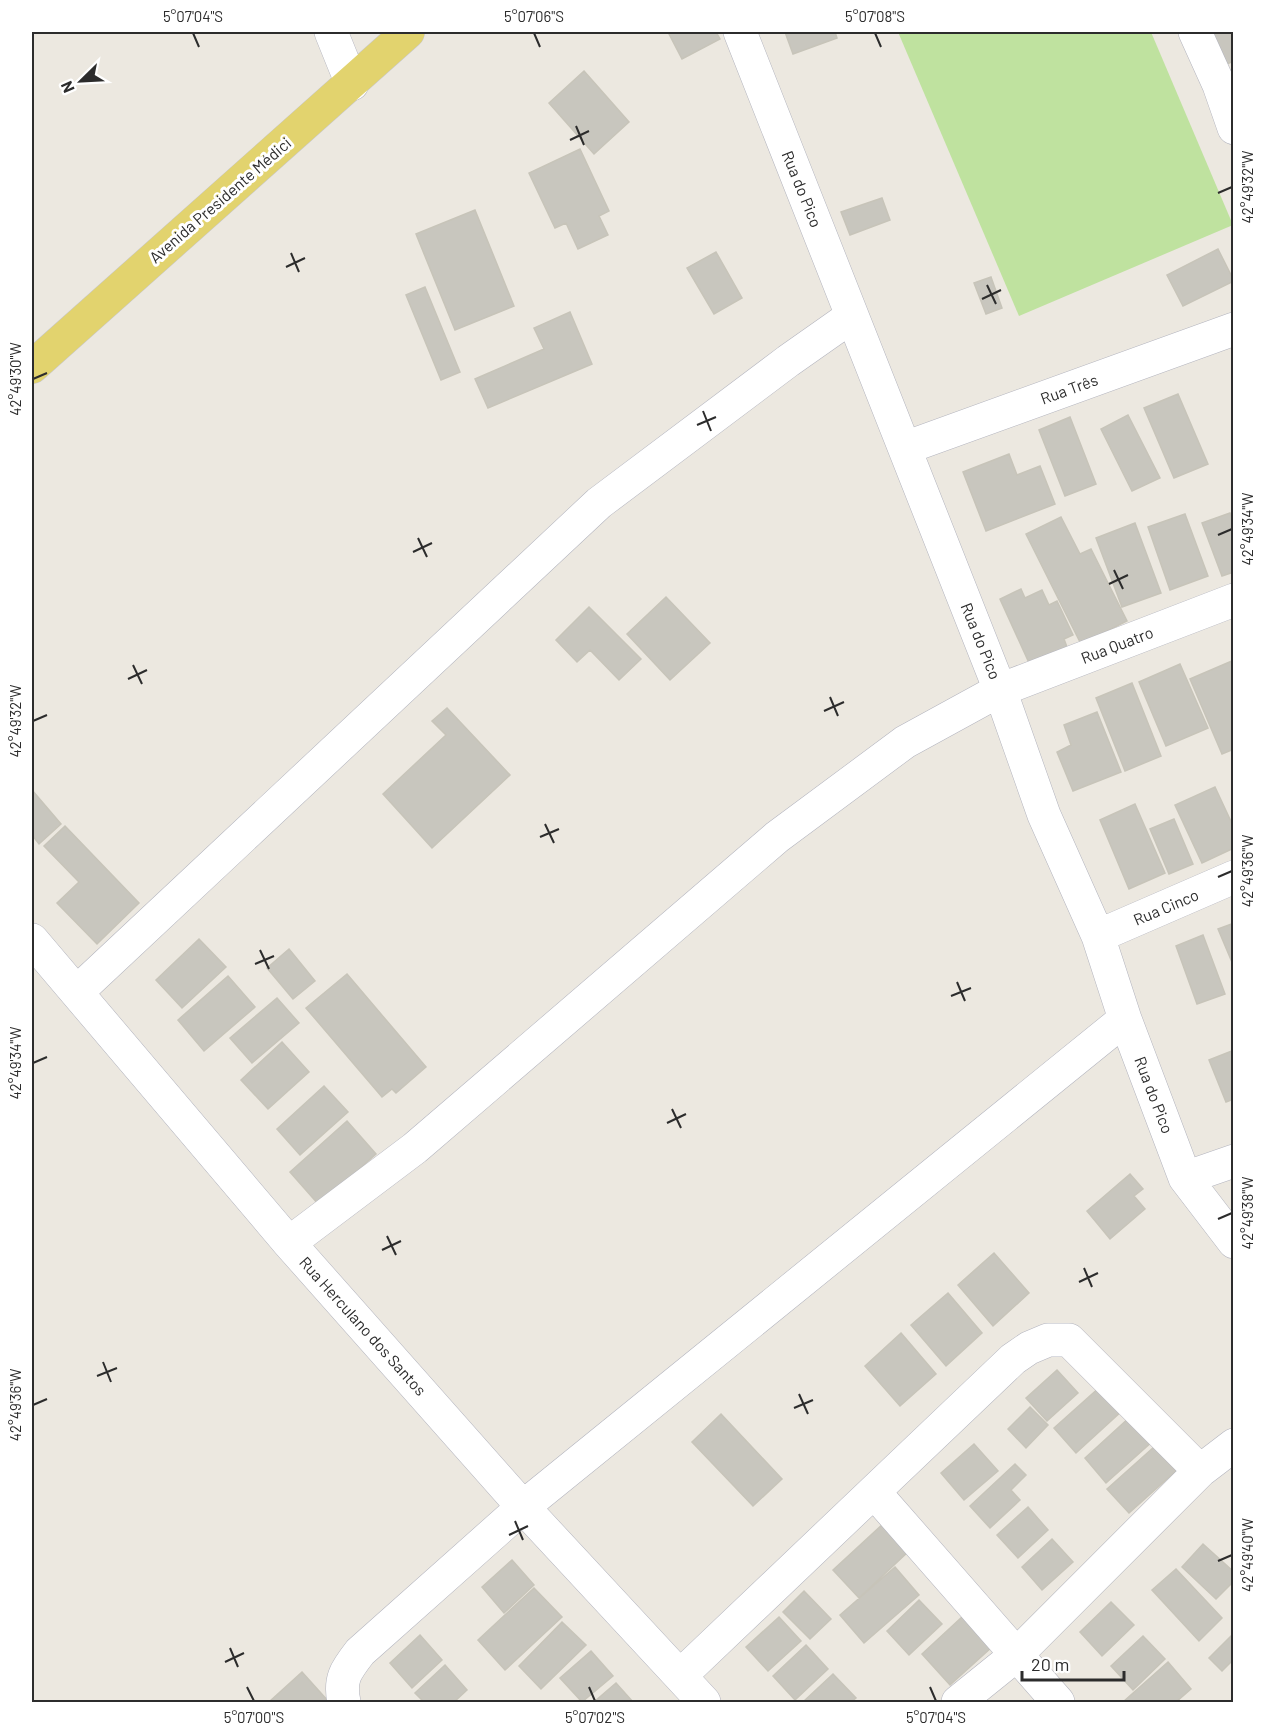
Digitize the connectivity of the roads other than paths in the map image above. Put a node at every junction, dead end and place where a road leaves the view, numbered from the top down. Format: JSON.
{"nodes":[{"id":1,"x":332,"y":32,"type":"edge"},
{"id":2,"x":408,"y":32,"type":"edge"},
{"id":3,"x":740,"y":32,"type":"edge"},
{"id":4,"x":1195,"y":32,"type":"edge"},
{"id":5,"x":1226,"y":81,"type":"edge"},
{"id":6,"x":352,"y":84,"type":"junction"},
{"id":7,"x":1233,"y":128,"type":"edge"},
{"id":8,"x":852,"y":316,"type":"junction"},
{"id":9,"x":1233,"y":329,"type":"edge"},
{"id":10,"x":32,"y":367,"type":"edge"},
{"id":11,"x":905,"y":448,"type":"junction"},
{"id":12,"x":1233,"y":600,"type":"edge"},
{"id":13,"x":1000,"y":690,"type":"junction"},
{"id":14,"x":1233,"y":877,"type":"edge"},
{"id":15,"x":1098,"y":936,"type":"junction"},
{"id":16,"x":32,"y":940,"type":"edge"},
{"id":17,"x":77,"y":992,"type":"junction"},
{"id":18,"x":1125,"y":1019,"type":"junction"},
{"id":19,"x":1233,"y":1161,"type":"edge"},
{"id":20,"x":1185,"y":1178,"type":"junction"},
{"id":21,"x":1233,"y":1242,"type":"edge"},
{"id":22,"x":289,"y":1243,"type":"junction"},
{"id":23,"x":1233,"y":1445,"type":"edge"},
{"id":24,"x":1200,"y":1471,"type":"junction"},
{"id":25,"x":874,"y":1493,"type":"junction"},
{"id":26,"x":523,"y":1507,"type":"junction"},
{"id":27,"x":1015,"y":1656,"type":"junction"},
{"id":28,"x":680,"y":1676,"type":"junction"},
{"id":29,"x":344,"y":1702,"type":"edge"},
{"id":30,"x":704,"y":1702,"type":"edge"},
{"id":31,"x":958,"y":1702,"type":"edge"},
{"id":32,"x":1058,"y":1702,"type":"edge"}],
"edges":[{"from":1,"to":6,"type":"street"},
{"from":2,"to":6,"type":"main road","name":"Avenida Presidente Médici"},
{"from":3,"to":8,"type":"street","name":"Rua do Pico"},
{"from":4,"to":5,"type":"street"},
{"from":5,"to":7,"type":"street"},
{"from":6,"to":10,"type":"main road","name":"Avenida Presidente Médici"},
{"from":8,"to":11,"type":"street","name":"Rua do Pico"},
{"from":8,"to":17,"type":"street"},
{"from":9,"to":11,"type":"street","name":"Rua Três"},
{"from":11,"to":13,"type":"street","name":"Rua do Pico"},
{"from":12,"to":13,"type":"street","name":"Rua Quatro"},
{"from":13,"to":15,"type":"street","name":"Rua do Pico"},
{"from":13,"to":22,"type":"street","name":"Rua Quatro"},
{"from":14,"to":15,"type":"street","name":"Rua Cinco"},
{"from":15,"to":18,"type":"street","name":"Rua do Pico"},
{"from":16,"to":17,"type":"street","name":"Rua Herculano dos Santos"},
{"from":17,"to":22,"type":"street","name":"Rua Herculano dos Santos"},
{"from":18,"to":20,"type":"street","name":"Rua do Pico"},
{"from":18,"to":26,"type":"street"},
{"from":19,"to":20,"type":"street"},
{"from":20,"to":21,"type":"street","name":"Rua do Pico"},
{"from":22,"to":26,"type":"street","name":"Rua Herculano dos Santos"},
{"from":23,"to":24,"type":"street"},
{"from":24,"to":25,"type":"street"},
{"from":24,"to":27,"type":"street"},
{"from":25,"to":27,"type":"street"},
{"from":25,"to":28,"type":"street"},
{"from":26,"to":28,"type":"street","name":"Rua Herculano dos Santos"},
{"from":26,"to":29,"type":"street"},
{"from":27,"to":31,"type":"street"},
{"from":27,"to":32,"type":"street"},
{"from":28,"to":30,"type":"street","name":"Rua Herculano dos Santos"}]}
